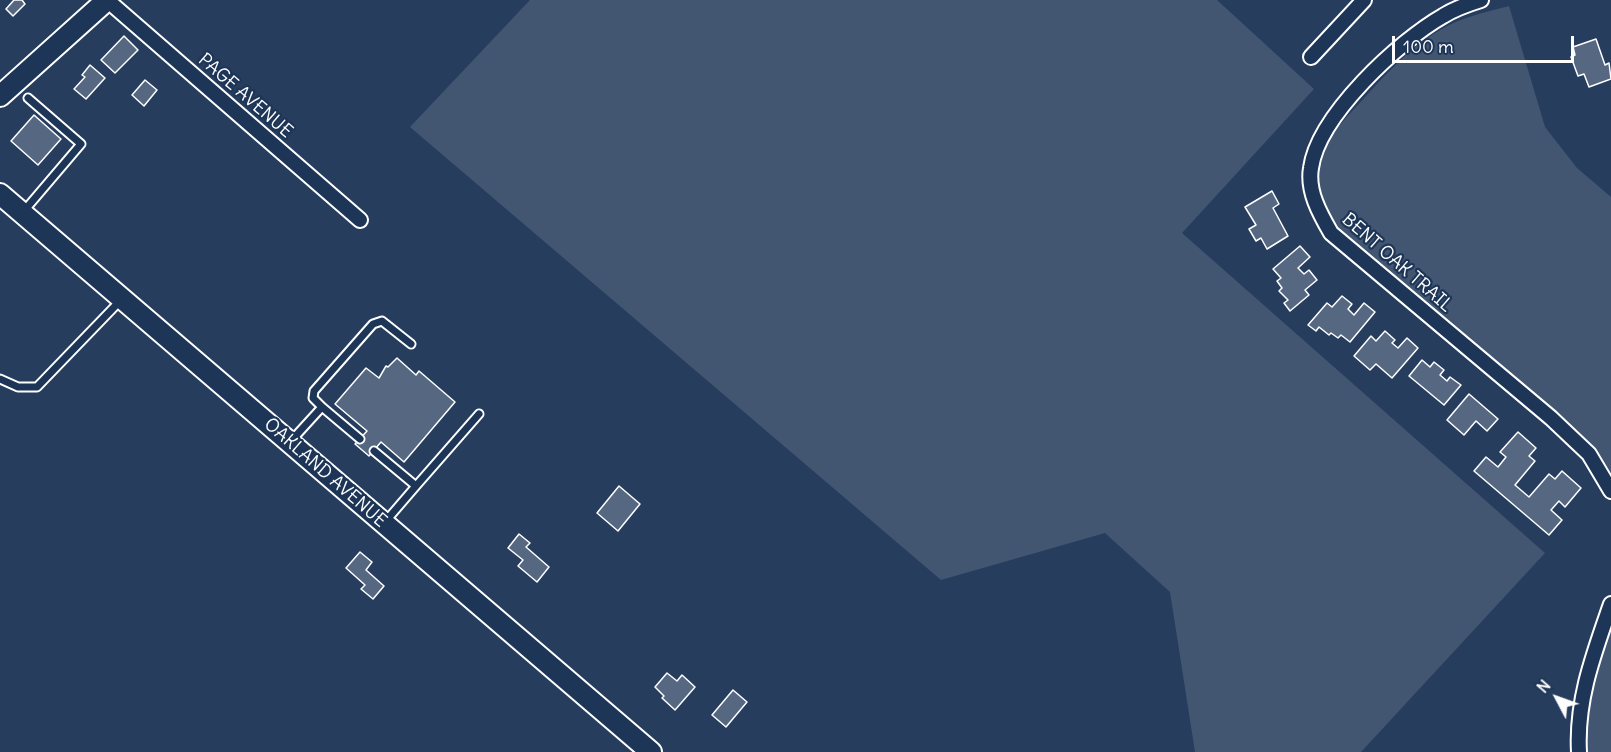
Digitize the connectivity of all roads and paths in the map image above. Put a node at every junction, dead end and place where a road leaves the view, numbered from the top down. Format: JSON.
{"nodes":[{"id":1,"x":107,"y":0,"type":"edge"},
{"id":2,"x":1364,"y":0,"type":"edge"},
{"id":3,"x":1481,"y":0,"type":"edge"},
{"id":4,"x":1311,"y":57,"type":"dead end"},
{"id":5,"x":0,"y":96,"type":"edge"},
{"id":6,"x":28,"y":98,"type":"dead end"},
{"id":7,"x":0,"y":194,"type":"edge"},
{"id":8,"x":22,"y":213,"type":"junction"},
{"id":9,"x":360,"y":220,"type":"dead end"},
{"id":10,"x":122,"y":299,"type":"junction"},
{"id":11,"x":411,"y":344,"type":"dead end"},
{"id":12,"x":0,"y":379,"type":"edge"},
{"id":13,"x":322,"y":407,"type":"junction"},
{"id":14,"x":479,"y":414,"type":"dead end"},
{"id":15,"x":360,"y":439,"type":"dead end"},
{"id":16,"x":290,"y":443,"type":"junction"},
{"id":17,"x":374,"y":451,"type":"dead end"},
{"id":18,"x":416,"y":486,"type":"junction"},
{"id":19,"x":1611,"y":491,"type":"edge"},
{"id":20,"x":384,"y":523,"type":"junction"},
{"id":21,"x":1611,"y":604,"type":"edge"},
{"id":22,"x":651,"y":752,"type":"edge"},
{"id":23,"x":1579,"y":752,"type":"edge"}],
"edges":[{"from":1,"to":5,"type":"street"},
{"from":1,"to":9,"type":"street","name":"PAGE AVENUE"},
{"from":2,"to":4,"type":"street"},
{"from":3,"to":19,"type":"street","name":"BENT OAK TRAIL"},
{"from":6,"to":8,"type":"lane"},
{"from":7,"to":8,"type":"street","name":"OAKLAND AVENUE"},
{"from":8,"to":10,"type":"street","name":"OAKLAND AVENUE"},
{"from":10,"to":12,"type":"lane"},
{"from":10,"to":16,"type":"street","name":"OAKLAND AVENUE"},
{"from":11,"to":13,"type":"lane"},
{"from":13,"to":15,"type":"lane"},
{"from":13,"to":16,"type":"lane"},
{"from":14,"to":18,"type":"lane"},
{"from":16,"to":20,"type":"street","name":"OAKLAND AVENUE"},
{"from":17,"to":18,"type":"lane"},
{"from":18,"to":20,"type":"lane"},
{"from":20,"to":22,"type":"street","name":"OAKLAND AVENUE"},
{"from":21,"to":23,"type":"street"}]}
